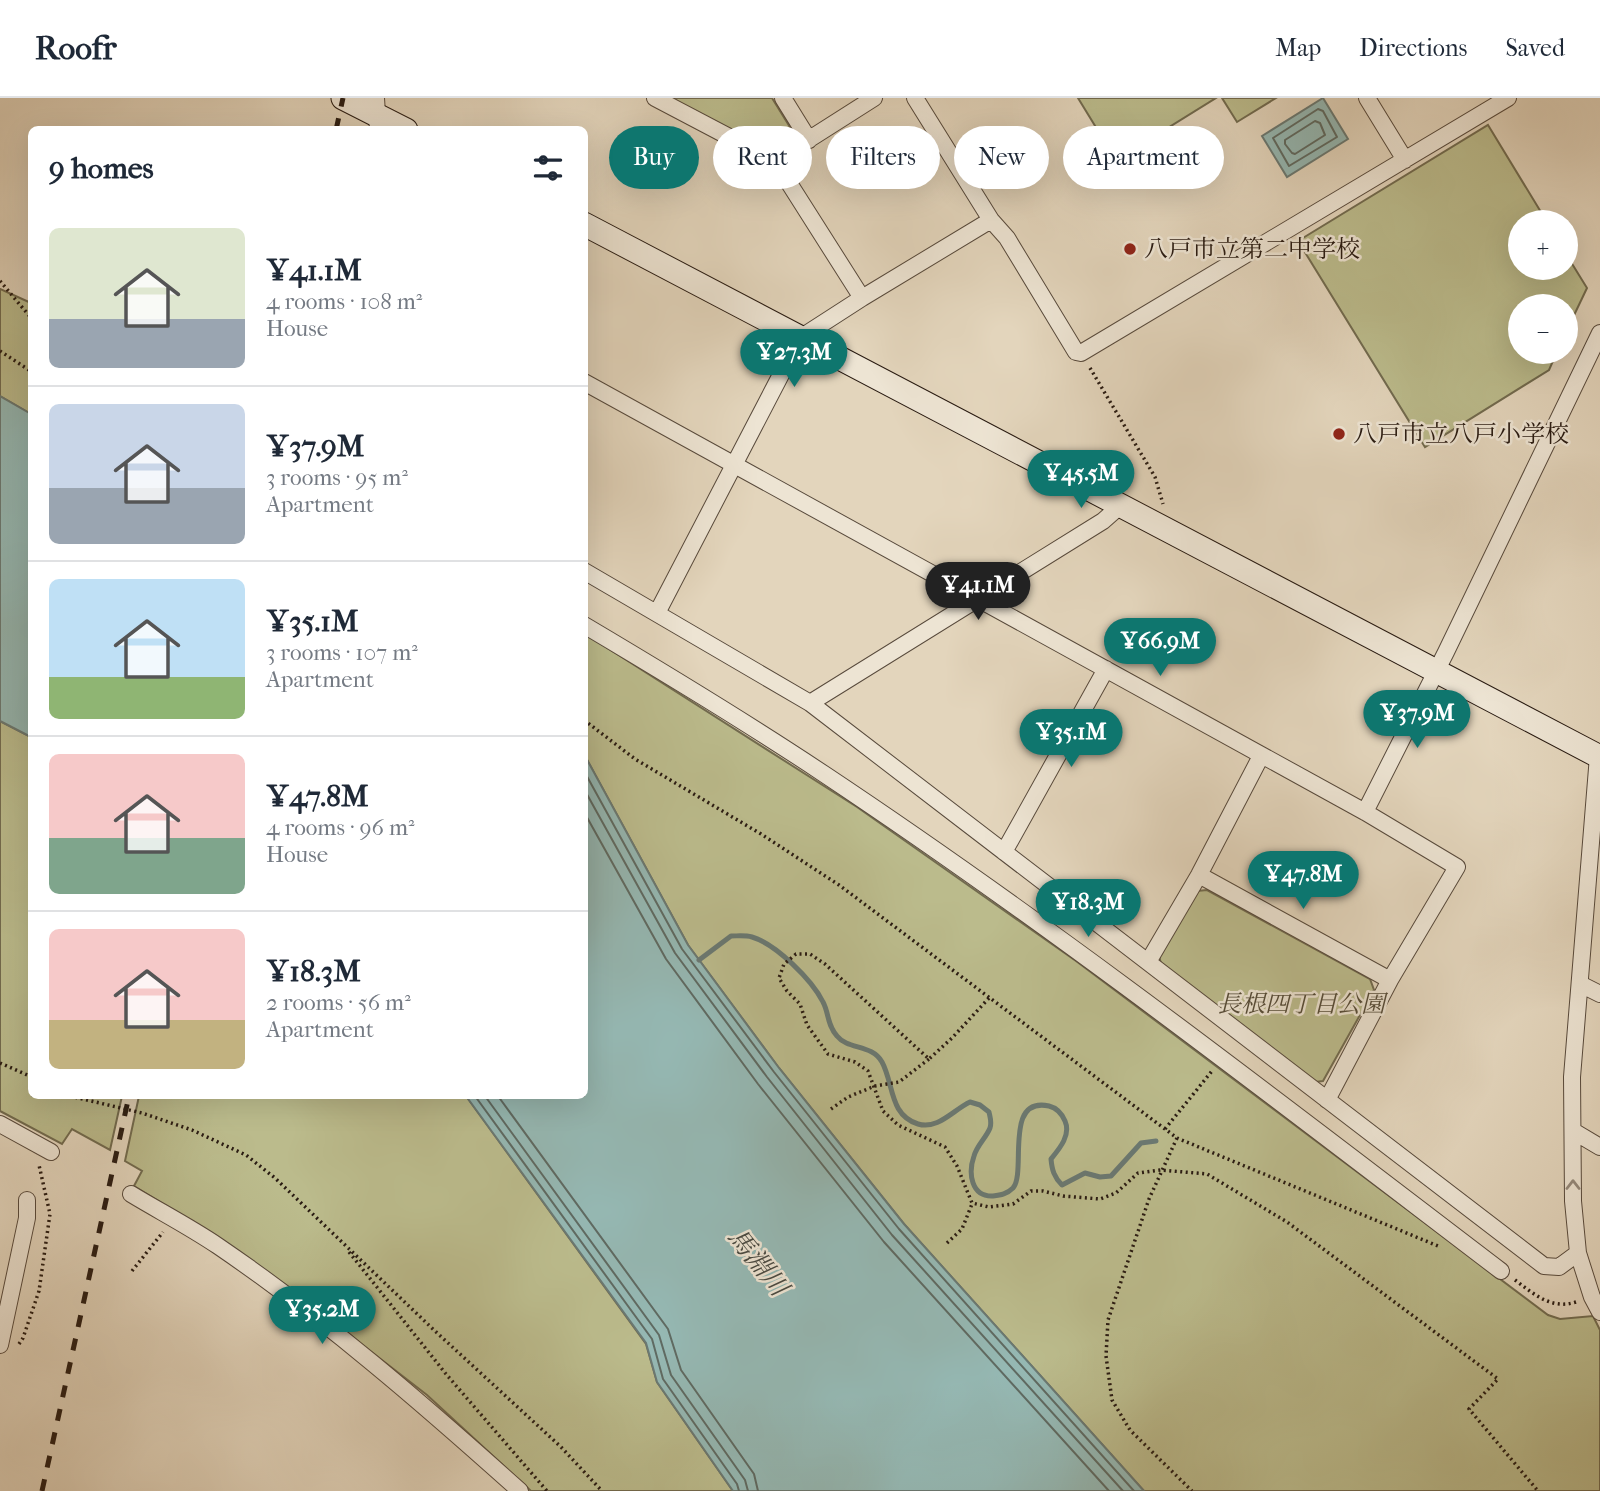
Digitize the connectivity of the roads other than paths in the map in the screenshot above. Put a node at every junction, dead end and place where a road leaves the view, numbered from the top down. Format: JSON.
{"nodes":[{"id":1,"x":343,"y":98,"type":"edge"},
{"id":2,"x":655,"y":98,"type":"edge"},
{"id":3,"x":783,"y":98,"type":"edge"},
{"id":4,"x":874,"y":98,"type":"edge"},
{"id":5,"x":915,"y":98,"type":"edge"},
{"id":6,"x":1367,"y":98,"type":"edge"},
{"id":7,"x":1508,"y":98,"type":"edge"},
{"id":8,"x":377,"y":114,"type":"edge"},
{"id":9,"x":399,"y":126,"type":"edge"},
{"id":10,"x":800,"y":126,"type":"edge"},
{"id":11,"x":713,"y":128,"type":"edge"},
{"id":12,"x":812,"y":137,"type":"edge"},
{"id":13,"x":1405,"y":160,"type":"junction"},
{"id":14,"x":793,"y":189,"type":"edge"},
{"id":15,"x":991,"y":220,"type":"junction"},
{"id":16,"x":588,"y":226,"type":"edge"},
{"id":17,"x":862,"y":298,"type":"junction"},
{"id":18,"x":1600,"y":333,"type":"edge"},
{"id":19,"x":800,"y":338,"type":"junction"},
{"id":20,"x":588,"y":384,"type":"edge"},
{"id":21,"x":734,"y":464,"type":"junction"},
{"id":22,"x":1120,"y":506,"type":"junction"},
{"id":23,"x":588,"y":573,"type":"edge"},
{"id":24,"x":978,"y":601,"type":"junction"},
{"id":25,"x":657,"y":613,"type":"junction"},
{"id":26,"x":588,"y":627,"type":"edge"},
{"id":27,"x":1106,"y":669,"type":"junction"},
{"id":28,"x":1436,"y":671,"type":"junction"},
{"id":29,"x":810,"y":703,"type":"junction"},
{"id":30,"x":1600,"y":751,"type":"edge"},
{"id":31,"x":1261,"y":757,"type":"junction"},
{"id":32,"x":1365,"y":812,"type":"junction"},
{"id":33,"x":1004,"y":852,"type":"junction"},
{"id":34,"x":1199,"y":875,"type":"junction"},
{"id":35,"x":1147,"y":962,"type":"junction"},
{"id":36,"x":1390,"y":980,"type":"junction"},
{"id":37,"x":1580,"y":984,"type":"junction"},
{"id":38,"x":1600,"y":994,"type":"edge"},
{"id":39,"x":1327,"y":1100,"type":"junction"},
{"id":40,"x":0,"y":1124,"type":"edge"},
{"id":41,"x":1573,"y":1131,"type":"junction"},
{"id":42,"x":1600,"y":1147,"type":"edge"},
{"id":43,"x":51,"y":1152,"type":"dead end"},
{"id":44,"x":131,"y":1194,"type":"dead end"},
{"id":45,"x":27,"y":1200,"type":"dead end"},
{"id":46,"x":1578,"y":1252,"type":"junction"},
{"id":47,"x":1501,"y":1270,"type":"road end"},
{"id":48,"x":5,"y":1292,"type":"edge"},
{"id":49,"x":1600,"y":1312,"type":"edge"},
{"id":50,"x":0,"y":1345,"type":"edge"},
{"id":51,"x":520,"y":1491,"type":"edge"}],
"edges":[{"from":1,"to":8,"type":"street"},
{"from":2,"to":11,"type":"street"},
{"from":3,"to":10,"type":"street"},
{"from":4,"to":12,"type":"street"},
{"from":5,"to":15,"type":"street"},
{"from":6,"to":13,"type":"street"},
{"from":7,"to":13,"type":"street"},
{"from":8,"to":9,"type":"street"},
{"from":13,"to":15,"type":"street"},
{"from":14,"to":17,"type":"street"},
{"from":15,"to":17,"type":"street"},
{"from":16,"to":19,"type":"street"},
{"from":17,"to":19,"type":"street"},
{"from":18,"to":28,"type":"street"},
{"from":19,"to":21,"type":"street"},
{"from":19,"to":22,"type":"street"},
{"from":20,"to":21,"type":"street"},
{"from":21,"to":24,"type":"street"},
{"from":21,"to":25,"type":"street"},
{"from":22,"to":24,"type":"street"},
{"from":22,"to":28,"type":"street"},
{"from":23,"to":25,"type":"street"},
{"from":24,"to":27,"type":"street"},
{"from":24,"to":29,"type":"street"},
{"from":25,"to":29,"type":"street"},
{"from":26,"to":47,"type":"street"},
{"from":27,"to":31,"type":"street"},
{"from":27,"to":33,"type":"street"},
{"from":28,"to":30,"type":"street"},
{"from":28,"to":32,"type":"street"},
{"from":29,"to":33,"type":"street"},
{"from":30,"to":37,"type":"street"},
{"from":31,"to":32,"type":"street"},
{"from":31,"to":34,"type":"street"},
{"from":32,"to":36,"type":"street"},
{"from":33,"to":35,"type":"street"},
{"from":34,"to":35,"type":"street"},
{"from":34,"to":36,"type":"street"},
{"from":35,"to":39,"type":"street"},
{"from":36,"to":39,"type":"street"},
{"from":37,"to":38,"type":"street"},
{"from":37,"to":41,"type":"street"},
{"from":39,"to":46,"type":"street"},
{"from":40,"to":43,"type":"street"},
{"from":41,"to":42,"type":"street"},
{"from":46,"to":41,"type":"street","one_way":true},
{"from":44,"to":51,"type":"street"},
{"from":45,"to":48,"type":"street"},
{"from":46,"to":49,"type":"street"},
{"from":48,"to":50,"type":"street"}]}
